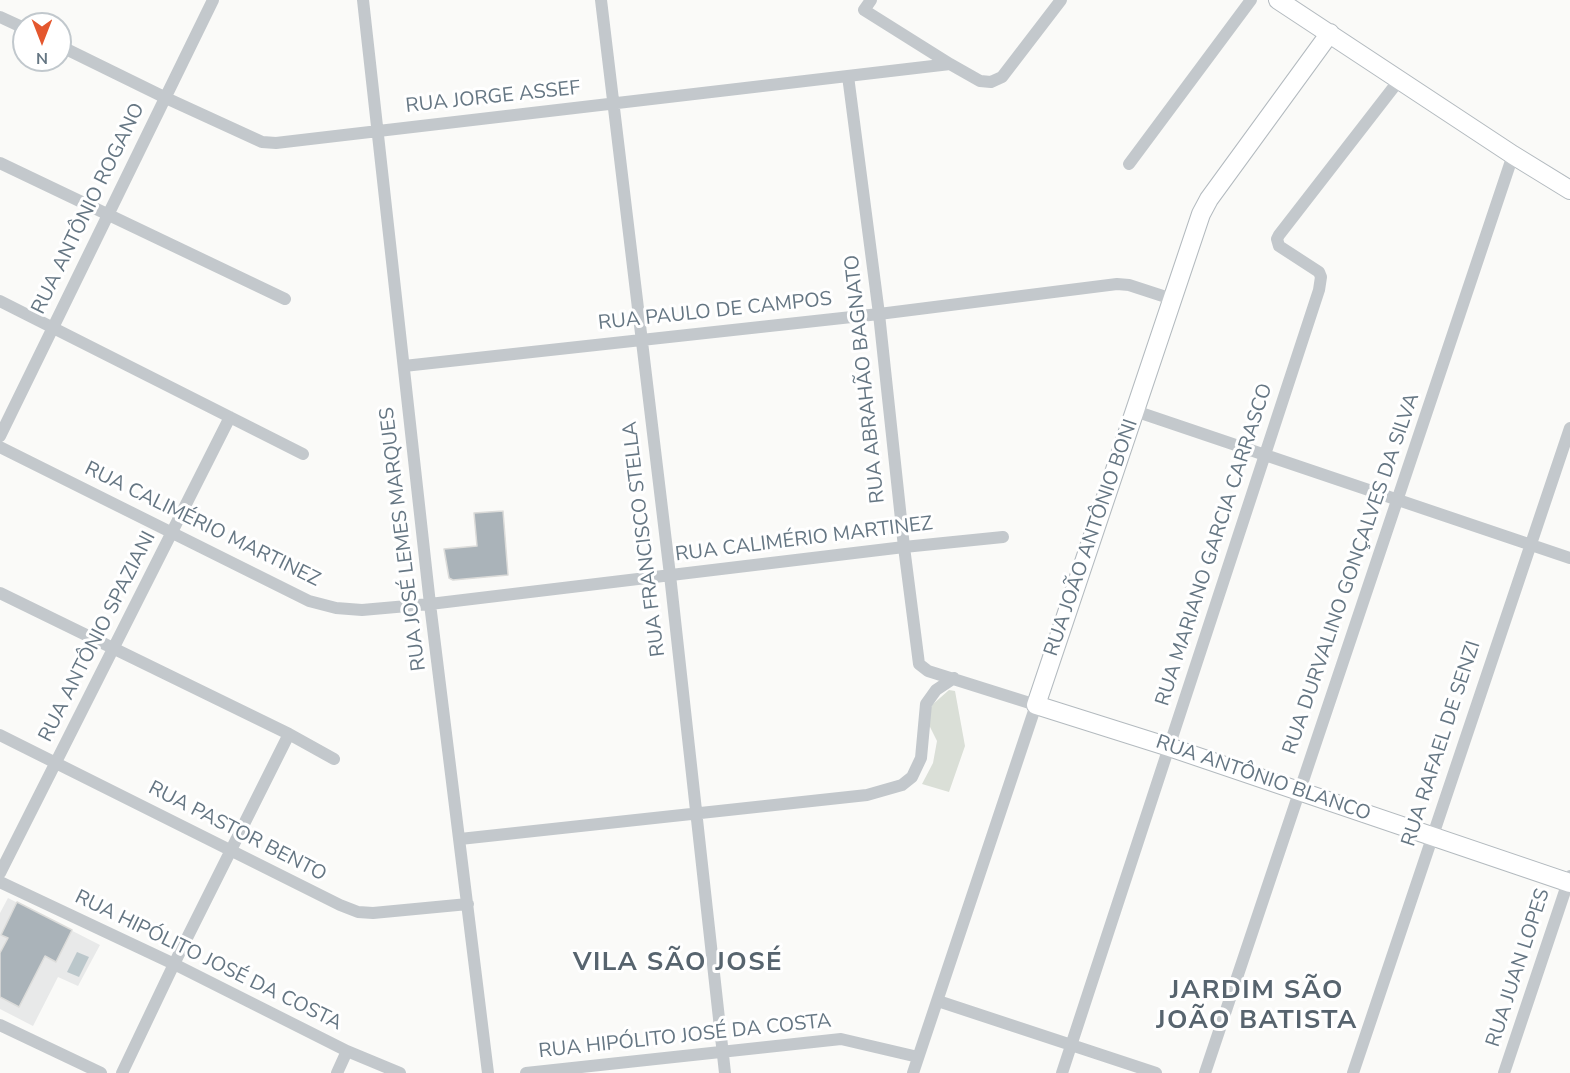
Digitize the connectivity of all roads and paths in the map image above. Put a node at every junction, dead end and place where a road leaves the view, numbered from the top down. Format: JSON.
{"nodes":[{"id":1,"x":213,"y":0,"type":"edge"},
{"id":2,"x":363,"y":0,"type":"edge"},
{"id":3,"x":601,"y":0,"type":"edge"},
{"id":4,"x":1061,"y":0,"type":"edge"},
{"id":5,"x":1251,"y":0,"type":"edge"},
{"id":6,"x":1278,"y":0,"type":"edge"},
{"id":7,"x":867,"y":5,"type":"edge"},
{"id":8,"x":1330,"y":33,"type":"junction"},
{"id":9,"x":72,"y":52,"type":"edge"},
{"id":10,"x":950,"y":64,"type":"junction"},
{"id":11,"x":848,"y":76,"type":"junction"},
{"id":12,"x":1400,"y":79,"type":"junction"},
{"id":13,"x":166,"y":98,"type":"junction"},
{"id":14,"x":614,"y":105,"type":"junction"},
{"id":15,"x":377,"y":131,"type":"junction"},
{"id":16,"x":1513,"y":156,"type":"junction"},
{"id":17,"x":0,"y":164,"type":"edge"},
{"id":18,"x":1129,"y":164,"type":"dead end"},
{"id":19,"x":1570,"y":190,"type":"edge"},
{"id":20,"x":107,"y":216,"type":"junction"},
{"id":21,"x":285,"y":299,"type":"dead end"},
{"id":22,"x":1172,"y":299,"type":"junction"},
{"id":23,"x":0,"y":301,"type":"edge"},
{"id":24,"x":879,"y":314,"type":"junction"},
{"id":25,"x":53,"y":327,"type":"junction"},
{"id":26,"x":641,"y":340,"type":"junction"},
{"id":27,"x":404,"y":366,"type":"junction"},
{"id":28,"x":1135,"y":411,"type":"junction"},
{"id":29,"x":230,"y":417,"type":"junction"},
{"id":30,"x":1570,"y":428,"type":"edge"},
{"id":31,"x":0,"y":436,"type":"edge"},
{"id":32,"x":0,"y":447,"type":"edge"},
{"id":33,"x":303,"y":454,"type":"dead end"},
{"id":34,"x":1266,"y":456,"type":"junction"},
{"id":35,"x":1398,"y":499,"type":"junction"},
{"id":36,"x":173,"y":534,"type":"junction"},
{"id":37,"x":1003,"y":537,"type":"dead end"},
{"id":38,"x":1530,"y":543,"type":"junction"},
{"id":39,"x":904,"y":547,"type":"junction"},
{"id":40,"x":1570,"y":558,"type":"edge"},
{"id":41,"x":670,"y":575,"type":"junction"},
{"id":42,"x":0,"y":593,"type":"edge"},
{"id":43,"x":430,"y":604,"type":"junction"},
{"id":44,"x":114,"y":649,"type":"junction"},
{"id":45,"x":954,"y":678,"type":"junction"},
{"id":46,"x":1036,"y":705,"type":"junction"},
{"id":47,"x":289,"y":734,"type":"junction"},
{"id":48,"x":0,"y":735,"type":"edge"},
{"id":49,"x":1169,"y":747,"type":"junction"},
{"id":50,"x":334,"y":759,"type":"dead end"},
{"id":51,"x":56,"y":763,"type":"junction"},
{"id":52,"x":1300,"y":791,"type":"junction"},
{"id":53,"x":696,"y":812,"type":"junction"},
{"id":54,"x":1433,"y":836,"type":"junction"},
{"id":55,"x":460,"y":839,"type":"junction"},
{"id":56,"x":232,"y":850,"type":"junction"},
{"id":57,"x":0,"y":873,"type":"edge"},
{"id":58,"x":1569,"y":880,"type":"edge"},
{"id":59,"x":0,"y":882,"type":"edge"},
{"id":60,"x":468,"y":904,"type":"junction"},
{"id":61,"x":174,"y":964,"type":"junction"},
{"id":62,"x":938,"y":1001,"type":"junction"},
{"id":63,"x":0,"y":1025,"type":"edge"},
{"id":64,"x":1071,"y":1045,"type":"junction"},
{"id":65,"x":347,"y":1051,"type":"junction"},
{"id":66,"x":723,"y":1052,"type":"junction"},
{"id":67,"x":918,"y":1057,"type":"junction"},
{"id":68,"x":101,"y":1073,"type":"edge"},
{"id":69,"x":122,"y":1073,"type":"edge"},
{"id":70,"x":337,"y":1073,"type":"edge"},
{"id":71,"x":400,"y":1073,"type":"edge"},
{"id":72,"x":488,"y":1073,"type":"edge"},
{"id":73,"x":526,"y":1073,"type":"edge"},
{"id":74,"x":725,"y":1073,"type":"edge"},
{"id":75,"x":913,"y":1073,"type":"edge"},
{"id":76,"x":1062,"y":1073,"type":"edge"},
{"id":77,"x":1156,"y":1073,"type":"edge"},
{"id":78,"x":1205,"y":1073,"type":"edge"},
{"id":79,"x":1353,"y":1073,"type":"edge"},
{"id":80,"x":1504,"y":1073,"type":"edge"}],
"edges":[{"from":1,"to":13,"type":"street","name":"RUA ANTÔNIO ROGANO"},
{"from":2,"to":15,"type":"street","name":"RUA JOSÉ LEMES MARQUES"},
{"from":3,"to":14,"type":"street","name":"RUA FRANCISCO STELLA"},
{"from":4,"to":10,"type":"street"},
{"from":5,"to":18,"type":"street"},
{"from":6,"to":8,"type":"street"},
{"from":7,"to":10,"type":"street"},
{"from":8,"to":12,"type":"street"},
{"from":8,"to":22,"type":"street","name":"RUA JOÃO ANTÔNIO BONI"},
{"from":9,"to":13,"type":"street","name":"RUA JORGE ASSEF"},
{"from":10,"to":11,"type":"street","name":"RUA JORGE ASSEF"},
{"from":11,"to":14,"type":"street","name":"RUA JORGE ASSEF"},
{"from":11,"to":24,"type":"street","name":"RUA ABRAHÃO BAGNATO"},
{"from":12,"to":16,"type":"street"},
{"from":12,"to":34,"type":"street","name":"RUA MARIANO GARCIA CARRASCO"},
{"from":13,"to":15,"type":"street","name":"RUA JORGE ASSEF"},
{"from":13,"to":20,"type":"street","name":"RUA ANTÔNIO ROGANO"},
{"from":14,"to":15,"type":"street","name":"RUA JORGE ASSEF"},
{"from":14,"to":26,"type":"street","name":"RUA FRANCISCO STELLA"},
{"from":15,"to":27,"type":"street","name":"RUA JOSÉ LEMES MARQUES"},
{"from":16,"to":19,"type":"street"},
{"from":16,"to":35,"type":"street","name":"RUA DURVALINO GONÇALVES DA SILVA"},
{"from":17,"to":20,"type":"street"},
{"from":20,"to":21,"type":"street"},
{"from":20,"to":25,"type":"street","name":"RUA ANTÔNIO ROGANO"},
{"from":22,"to":24,"type":"street","name":"RUA PAULO DE CAMPOS"},
{"from":22,"to":28,"type":"street","name":"RUA JOÃO ANTÔNIO BONI"},
{"from":23,"to":25,"type":"street"},
{"from":24,"to":26,"type":"street","name":"RUA PAULO DE CAMPOS"},
{"from":24,"to":39,"type":"street","name":"RUA ABRAHÃO BAGNATO"},
{"from":25,"to":29,"type":"street"},
{"from":25,"to":31,"type":"street","name":"RUA ANTÔNIO ROGANO"},
{"from":26,"to":27,"type":"street","name":"RUA PAULO DE CAMPOS"},
{"from":26,"to":41,"type":"street","name":"RUA FRANCISCO STELLA"},
{"from":27,"to":43,"type":"street","name":"RUA JOSÉ LEMES MARQUES"},
{"from":28,"to":34,"type":"street"},
{"from":28,"to":46,"type":"street","name":"RUA JOÃO ANTÔNIO BONI"},
{"from":29,"to":33,"type":"street"},
{"from":29,"to":36,"type":"street","name":"RUA ANTÔNIO SPAZIANI"},
{"from":30,"to":38,"type":"street","name":"RUA RAFAEL DE SENZI"},
{"from":32,"to":36,"type":"street","name":"RUA CALIMÉRIO MARTINEZ"},
{"from":34,"to":35,"type":"street"},
{"from":34,"to":49,"type":"street","name":"RUA MARIANO GARCIA CARRASCO"},
{"from":35,"to":38,"type":"street"},
{"from":35,"to":52,"type":"street","name":"RUA DURVALINO GONÇALVES DA SILVA"},
{"from":36,"to":43,"type":"street","name":"RUA CALIMÉRIO MARTINEZ"},
{"from":36,"to":44,"type":"street","name":"RUA ANTÔNIO SPAZIANI"},
{"from":37,"to":39,"type":"street","name":"RUA CALIMÉRIO MARTINEZ"},
{"from":38,"to":40,"type":"street"},
{"from":38,"to":54,"type":"street","name":"RUA RAFAEL DE SENZI"},
{"from":39,"to":41,"type":"street","name":"RUA CALIMÉRIO MARTINEZ"},
{"from":39,"to":45,"type":"street","name":"RUA ABRAHÃO BAGNATO"},
{"from":41,"to":43,"type":"street","name":"RUA CALIMÉRIO MARTINEZ"},
{"from":41,"to":53,"type":"street","name":"RUA FRANCISCO STELLA"},
{"from":42,"to":44,"type":"street"},
{"from":43,"to":55,"type":"street","name":"RUA JOSÉ LEMES MARQUES"},
{"from":44,"to":47,"type":"street"},
{"from":44,"to":51,"type":"street","name":"RUA ANTÔNIO SPAZIANI"},
{"from":45,"to":46,"type":"street","name":"RUA ANTÔNIO BLANCO"},
{"from":45,"to":53,"type":"street"},
{"from":46,"to":49,"type":"street","name":"RUA ANTÔNIO BLANCO"},
{"from":46,"to":62,"type":"street","name":"RUA JOÃO ANTÔNIO BONI"},
{"from":47,"to":50,"type":"street"},
{"from":47,"to":56,"type":"street"},
{"from":48,"to":51,"type":"street","name":"RUA PASTOR BENTO"},
{"from":49,"to":52,"type":"street","name":"RUA ANTÔNIO BLANCO"},
{"from":49,"to":64,"type":"street","name":"RUA MARIANO GARCIA CARRASCO"},
{"from":51,"to":56,"type":"street","name":"RUA PASTOR BENTO"},
{"from":51,"to":57,"type":"street","name":"RUA ANTÔNIO SPAZIANI"},
{"from":52,"to":54,"type":"street","name":"RUA ANTÔNIO BLANCO"},
{"from":52,"to":78,"type":"street","name":"RUA DURVALINO GONÇALVES DA SILVA"},
{"from":53,"to":55,"type":"street"},
{"from":53,"to":66,"type":"street","name":"RUA FRANCISCO STELLA"},
{"from":54,"to":58,"type":"street","name":"RUA ANTÔNIO BLANCO"},
{"from":54,"to":79,"type":"street","name":"RUA RAFAEL DE SENZI"},
{"from":55,"to":60,"type":"street","name":"RUA JOSÉ LEMES MARQUES"},
{"from":56,"to":60,"type":"street","name":"RUA PASTOR BENTO"},
{"from":56,"to":61,"type":"street"},
{"from":58,"to":80,"type":"street","name":"RUA JUAN LOPES"},
{"from":59,"to":61,"type":"street","name":"RUA HIPÓLITO JOSÉ DA COSTA"},
{"from":60,"to":72,"type":"street","name":"RUA JOSÉ LEMES MARQUES"},
{"from":61,"to":65,"type":"street","name":"RUA HIPÓLITO JOSÉ DA COSTA"},
{"from":61,"to":69,"type":"street"},
{"from":62,"to":64,"type":"street"},
{"from":62,"to":67,"type":"street","name":"RUA JOÃO ANTÔNIO BONI"},
{"from":63,"to":68,"type":"street"},
{"from":64,"to":76,"type":"street","name":"RUA MARIANO GARCIA CARRASCO"},
{"from":64,"to":77,"type":"street"},
{"from":65,"to":70,"type":"street"},
{"from":65,"to":71,"type":"street","name":"RUA HIPÓLITO JOSÉ DA COSTA"},
{"from":66,"to":67,"type":"street","name":"RUA HIPÓLITO JOSÉ DA COSTA"},
{"from":66,"to":73,"type":"street","name":"RUA HIPÓLITO JOSÉ DA COSTA"},
{"from":66,"to":74,"type":"street","name":"RUA FRANCISCO STELLA"},
{"from":67,"to":75,"type":"street","name":"RUA JOÃO ANTÔNIO BONI"}]}
